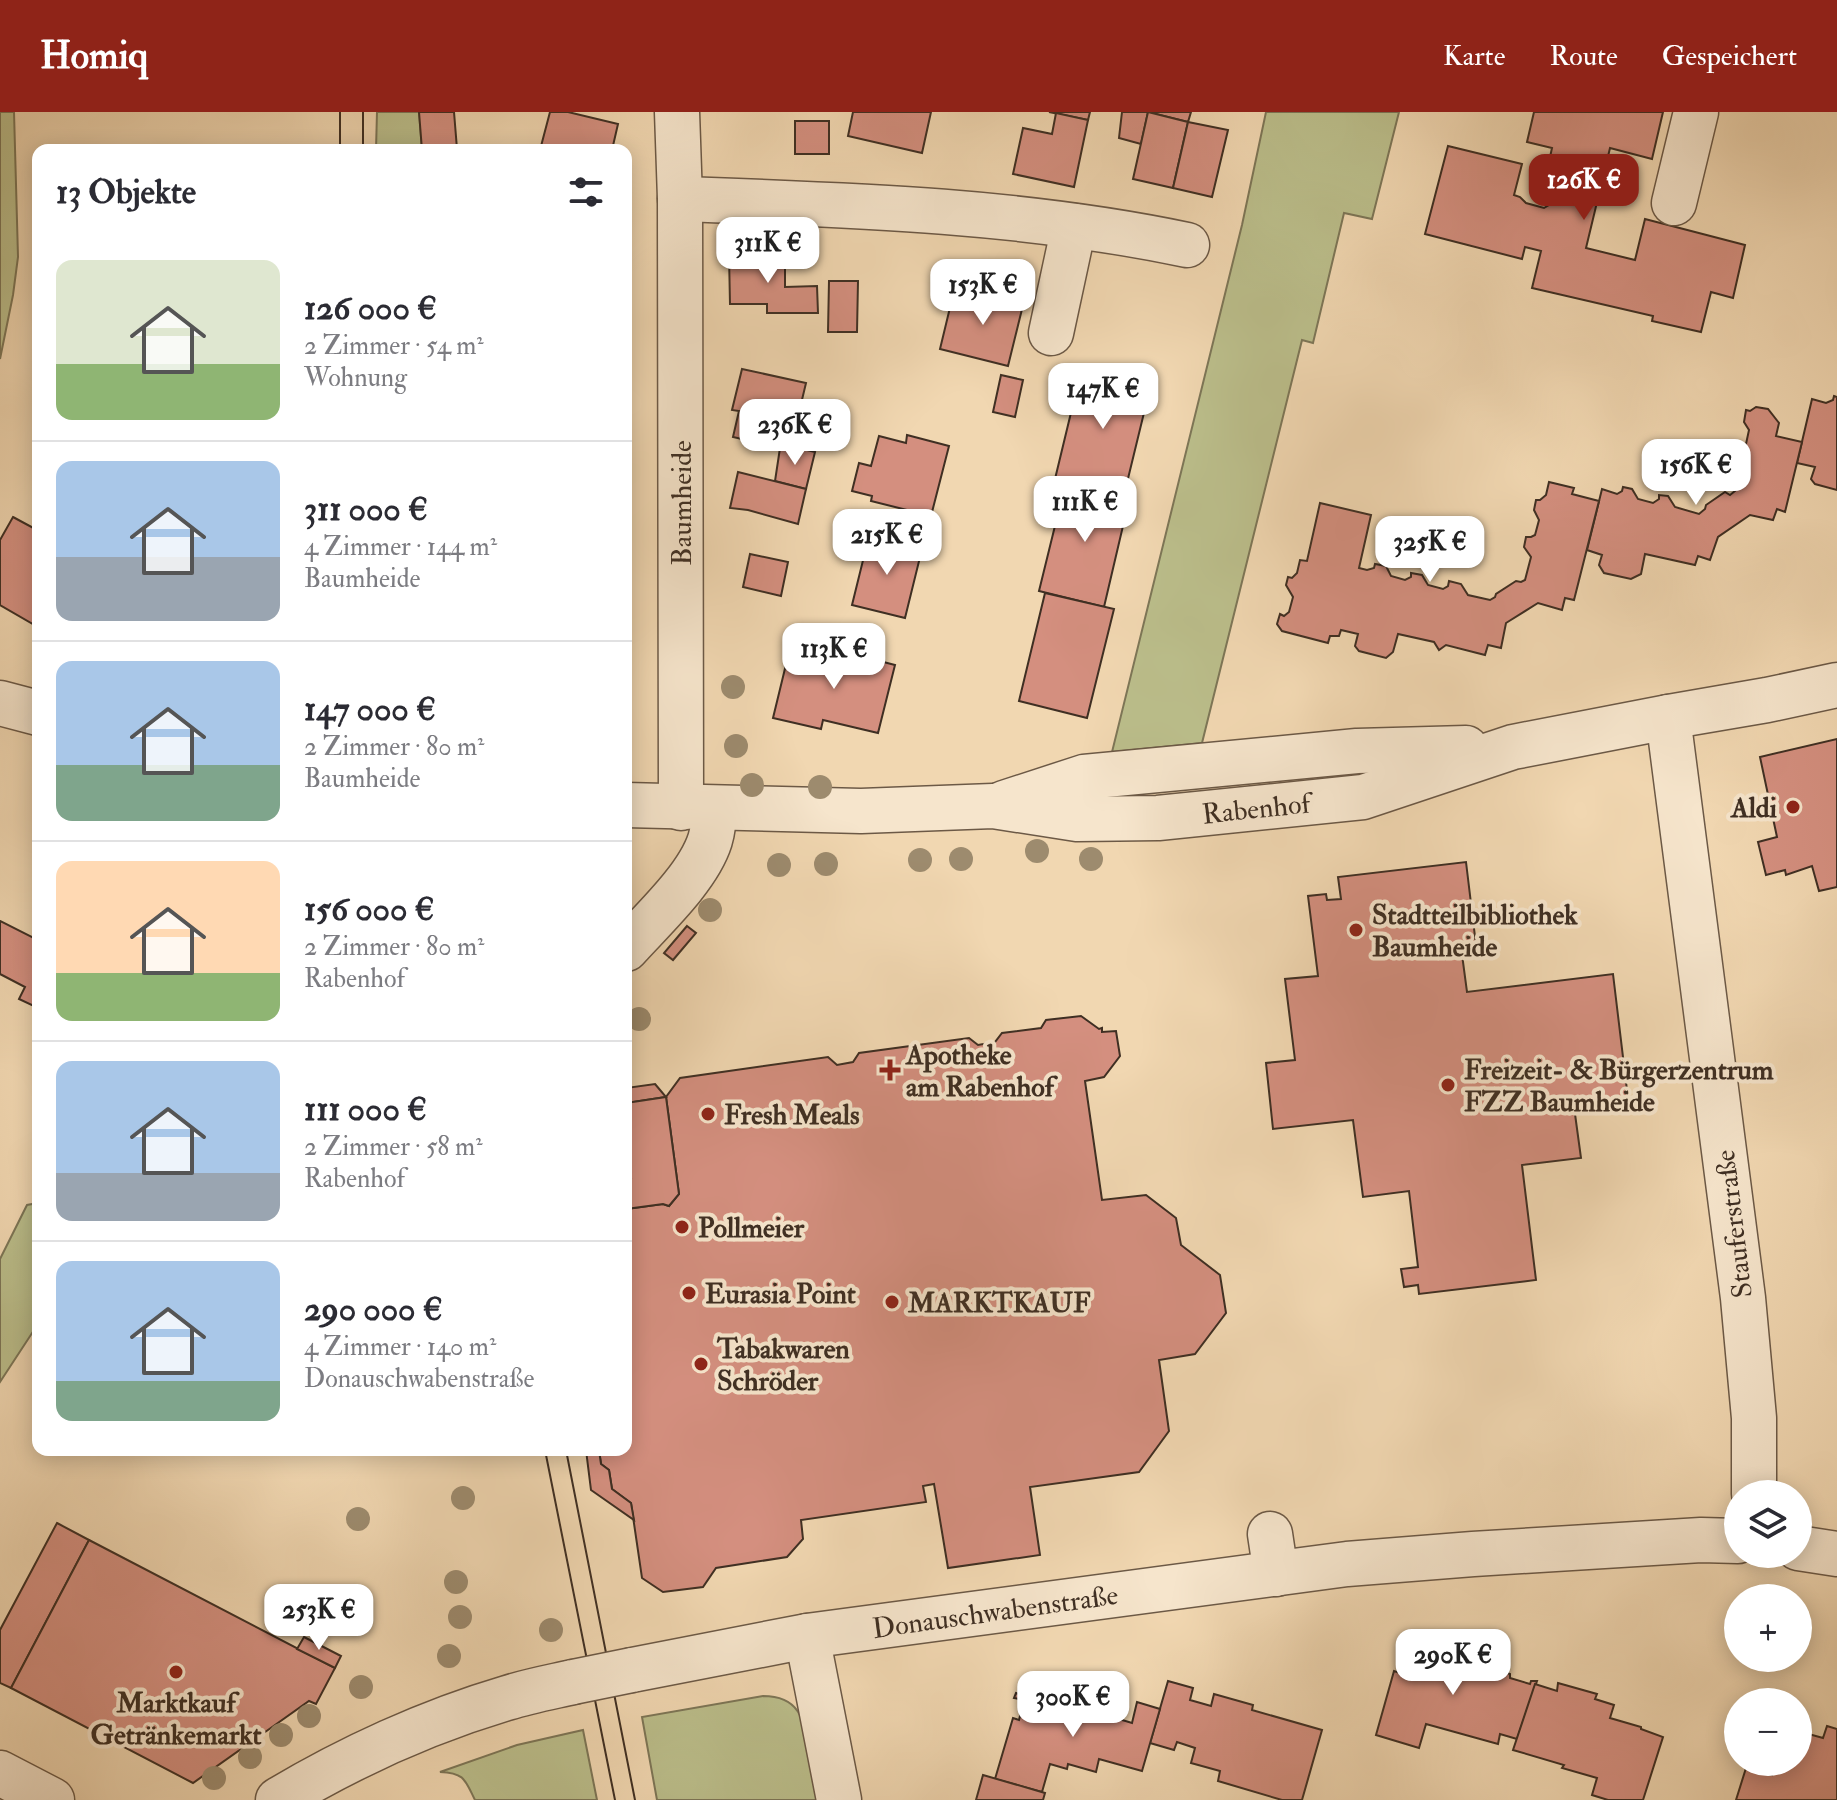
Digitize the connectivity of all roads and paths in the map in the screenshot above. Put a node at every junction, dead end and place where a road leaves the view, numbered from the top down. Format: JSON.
{"nodes":[{"id":1,"x":677,"y":112,"type":"edge"},
{"id":2,"x":1696,"y":112,"type":"edge"},
{"id":3,"x":680,"y":199,"type":"junction"},
{"id":4,"x":1674,"y":203,"type":"dead end"},
{"id":5,"x":1074,"y":226,"type":"junction"},
{"id":6,"x":1187,"y":245,"type":"dead end"},
{"id":7,"x":1051,"y":333,"type":"dead end"},
{"id":8,"x":1837,"y":685,"type":"edge"},
{"id":9,"x":0,"y":703,"type":"edge"},
{"id":10,"x":32,"y":711,"type":"edge"},
{"id":11,"x":1668,"y":717,"type":"junction"},
{"id":12,"x":632,"y":805,"type":"edge"},
{"id":13,"x":698,"y":808,"type":"junction"},
{"id":14,"x":632,"y":942,"type":"edge"},
{"id":15,"x":1754,"y":1480,"type":"edge"},
{"id":16,"x":1724,"y":1541,"type":"edge"},
{"id":17,"x":1812,"y":1550,"type":"edge"},
{"id":18,"x":1837,"y":1554,"type":"edge"},
{"id":19,"x":807,"y":1636,"type":"junction"},
{"id":20,"x":0,"y":1773,"type":"edge"},
{"id":21,"x":52,"y":1800,"type":"edge"},
{"id":22,"x":278,"y":1800,"type":"edge"},
{"id":23,"x":839,"y":1800,"type":"edge"}],
"edges":[{"from":1,"to":3,"type":"street","name":"Baumheide"},
{"from":2,"to":4,"type":"street"},
{"from":3,"to":5,"type":"street"},
{"from":3,"to":13,"type":"street","name":"Baumheide"},
{"from":5,"to":6,"type":"street"},
{"from":5,"to":7,"type":"street"},
{"from":8,"to":11,"type":"street","name":"Rabenhof"},
{"from":9,"to":10,"type":"street"},
{"from":11,"to":13,"type":"street","name":"Rabenhof"},
{"from":11,"to":15,"type":"street","name":"Stauferstraße"},
{"from":12,"to":13,"type":"street","name":"Rabenhof"},
{"from":13,"to":14,"type":"street","name":"Baumheide"},
{"from":16,"to":19,"type":"street","name":"Donauschwabenstraße"},
{"from":17,"to":18,"type":"street"},
{"from":19,"to":22,"type":"street","name":"Donauschwabenstraße","bridge":true},
{"from":19,"to":23,"type":"street"},
{"from":20,"to":21,"type":"street"}]}
